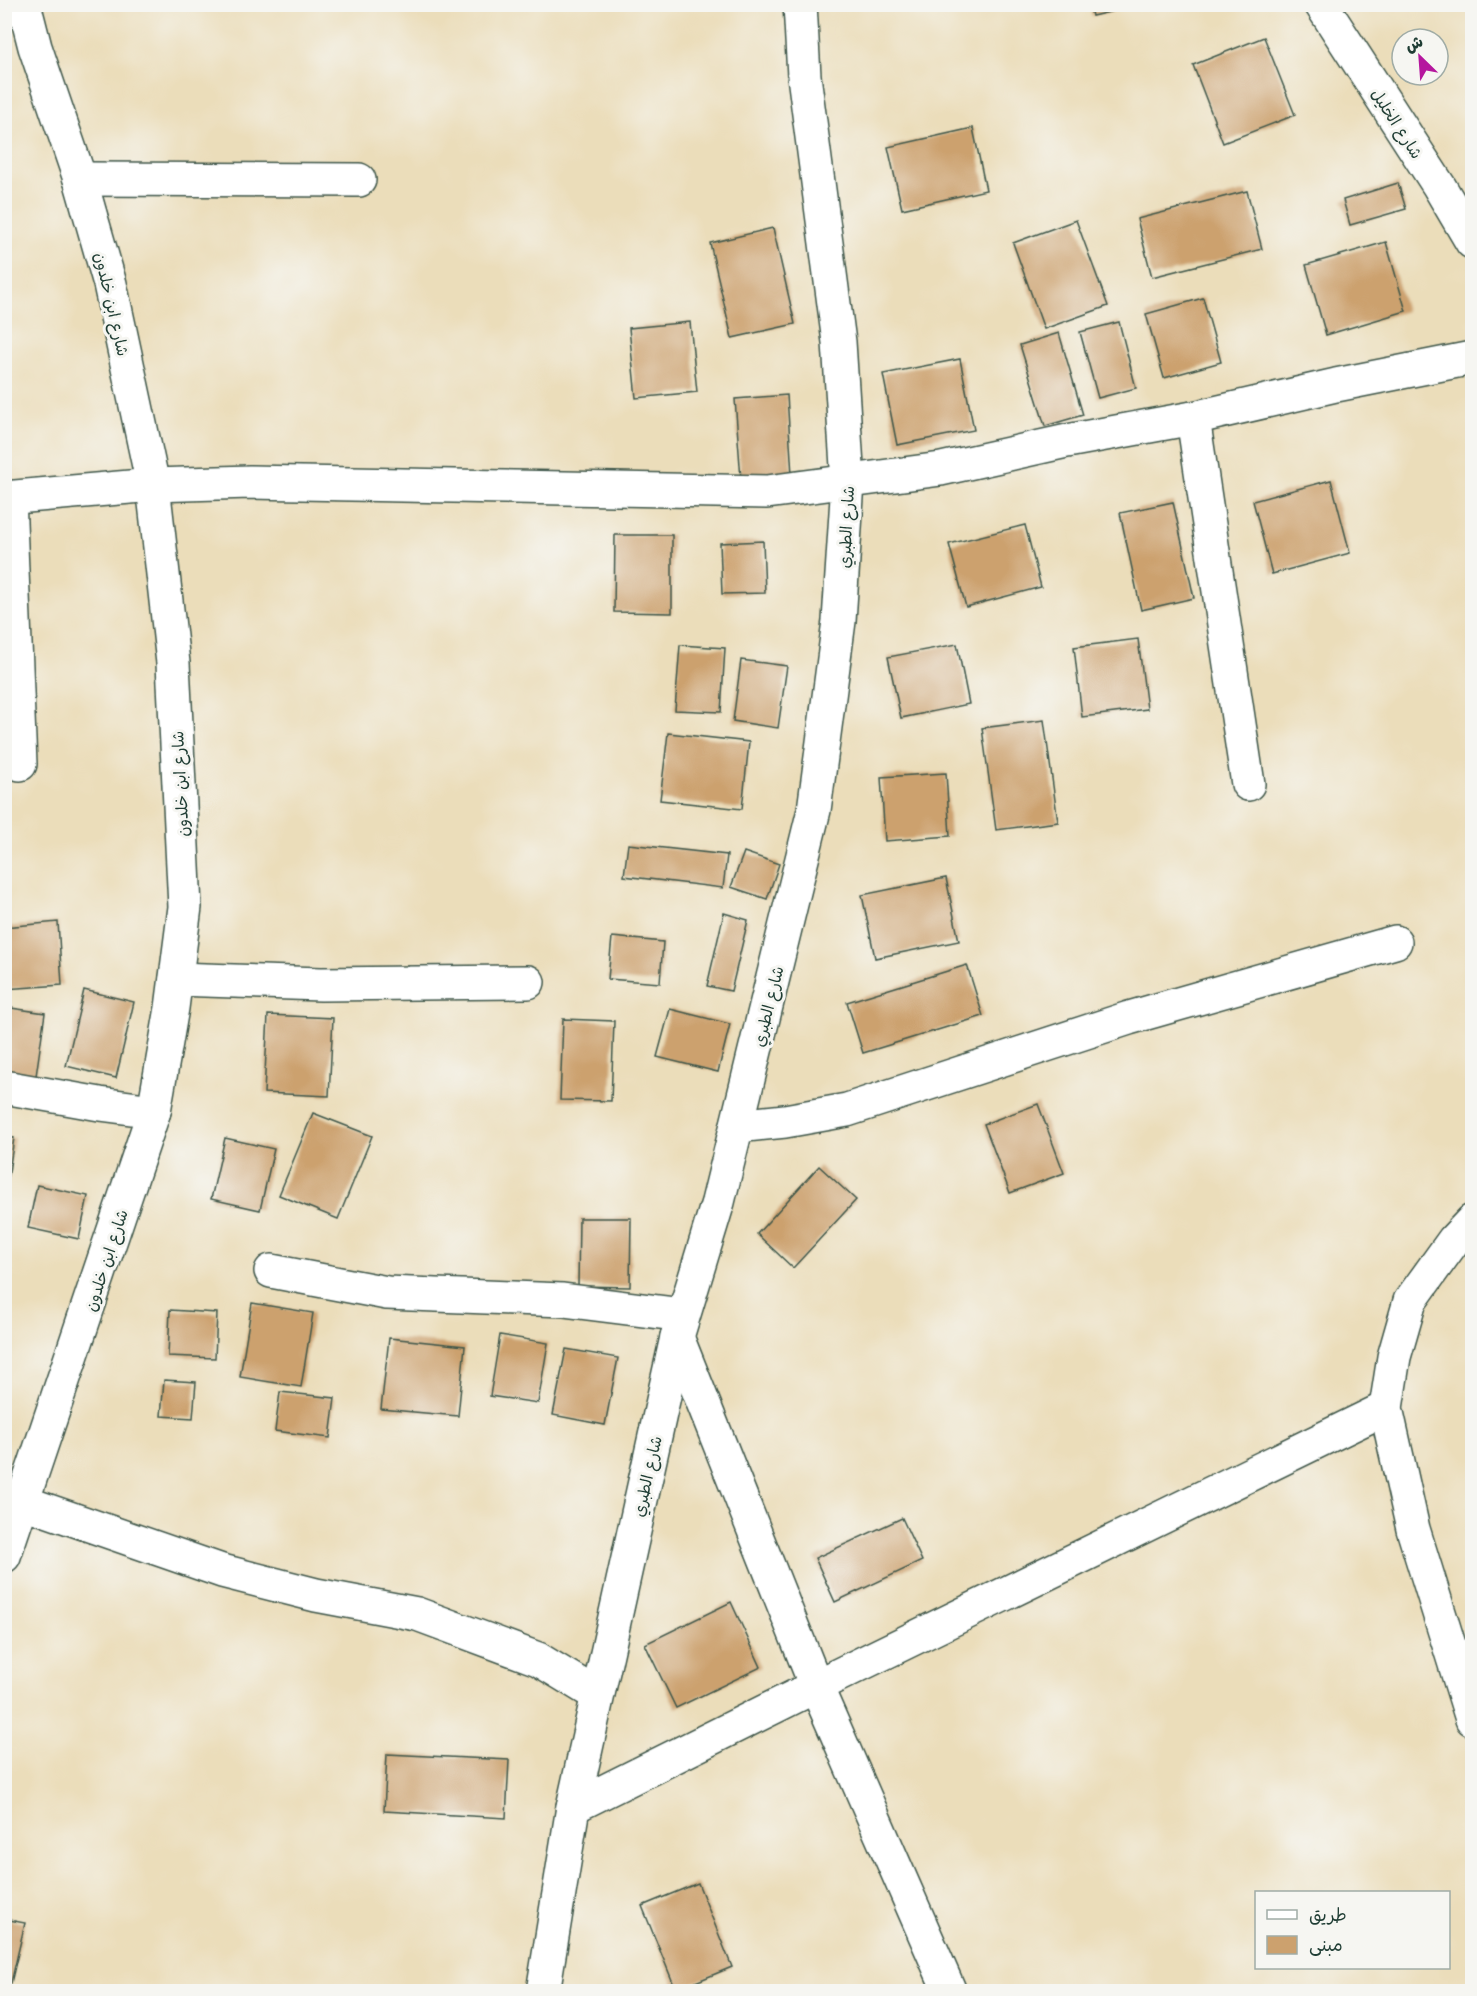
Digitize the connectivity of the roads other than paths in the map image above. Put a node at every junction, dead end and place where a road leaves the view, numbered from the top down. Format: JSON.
{"nodes":[{"id":1,"x":24,"y":4,"type":"edge"},
{"id":2,"x":800,"y":4,"type":"edge"},
{"id":3,"x":1321,"y":4,"type":"edge"},
{"id":4,"x":20,"y":43,"type":"edge"},
{"id":5,"x":80,"y":179,"type":"junction"},
{"id":6,"x":359,"y":180,"type":"dead end"},
{"id":7,"x":1473,"y":242,"type":"edge"},
{"id":8,"x":1473,"y":358,"type":"edge"},
{"id":9,"x":1193,"y":418,"type":"junction"},
{"id":10,"x":848,"y":482,"type":"junction"},
{"id":11,"x":153,"y":485,"type":"junction"},
{"id":12,"x":7,"y":498,"type":"edge"},
{"id":13,"x":20,"y":764,"type":"dead end"},
{"id":14,"x":1248,"y":784,"type":"dead end"},
{"id":15,"x":1395,"y":942,"type":"dead end"},
{"id":16,"x":176,"y":979,"type":"junction"},
{"id":17,"x":528,"y":982,"type":"dead end"},
{"id":18,"x":4,"y":1087,"type":"edge"},
{"id":19,"x":154,"y":1111,"type":"junction"},
{"id":20,"x":737,"y":1126,"type":"junction"},
{"id":21,"x":1473,"y":1221,"type":"edge"},
{"id":22,"x":272,"y":1271,"type":"dead end"},
{"id":23,"x":680,"y":1326,"type":"junction"},
{"id":24,"x":1386,"y":1408,"type":"junction"},
{"id":25,"x":23,"y":1502,"type":"junction"},
{"id":26,"x":4,"y":1556,"type":"edge"},
{"id":27,"x":816,"y":1686,"type":"junction"},
{"id":28,"x":597,"y":1695,"type":"junction"},
{"id":29,"x":1473,"y":1719,"type":"edge"},
{"id":30,"x":573,"y":1807,"type":"junction"},
{"id":31,"x":543,"y":1992,"type":"edge"},
{"id":32,"x":950,"y":1992,"type":"edge"}],
"edges":[{"from":1,"to":4,"type":"street","name":"شارع ابن خلدون"},
{"from":2,"to":10,"type":"street","name":"شارع الطبري"},
{"from":3,"to":7,"type":"street","name":"شارع الخليل"},
{"from":4,"to":5,"type":"street","name":"شارع ابن خلدون"},
{"from":5,"to":6,"type":"street"},
{"from":5,"to":11,"type":"street","name":"شارع ابن خلدون"},
{"from":8,"to":9,"type":"street"},
{"from":9,"to":10,"type":"street"},
{"from":9,"to":14,"type":"street"},
{"from":10,"to":11,"type":"street"},
{"from":10,"to":20,"type":"street","name":"شارع الطبري"},
{"from":11,"to":12,"type":"street"},
{"from":11,"to":16,"type":"street","name":"شارع ابن خلدون"},
{"from":12,"to":13,"type":"street"},
{"from":15,"to":20,"type":"street"},
{"from":16,"to":17,"type":"street"},
{"from":16,"to":19,"type":"street","name":"شارع ابن خلدون"},
{"from":18,"to":19,"type":"street"},
{"from":19,"to":25,"type":"street","name":"شارع ابن خلدون"},
{"from":20,"to":23,"type":"street","name":"شارع الطبري"},
{"from":21,"to":24,"type":"street"},
{"from":22,"to":23,"type":"street"},
{"from":23,"to":27,"type":"street"},
{"from":23,"to":28,"type":"street","name":"شارع الطبري"},
{"from":24,"to":27,"type":"street"},
{"from":24,"to":29,"type":"street"},
{"from":25,"to":26,"type":"street","name":"شارع ابن خلدون"},
{"from":25,"to":28,"type":"street"},
{"from":27,"to":30,"type":"street"},
{"from":27,"to":32,"type":"street"},
{"from":28,"to":30,"type":"street","name":"شارع الطبري"},
{"from":30,"to":31,"type":"street","name":"شارع الطبري"}]}
